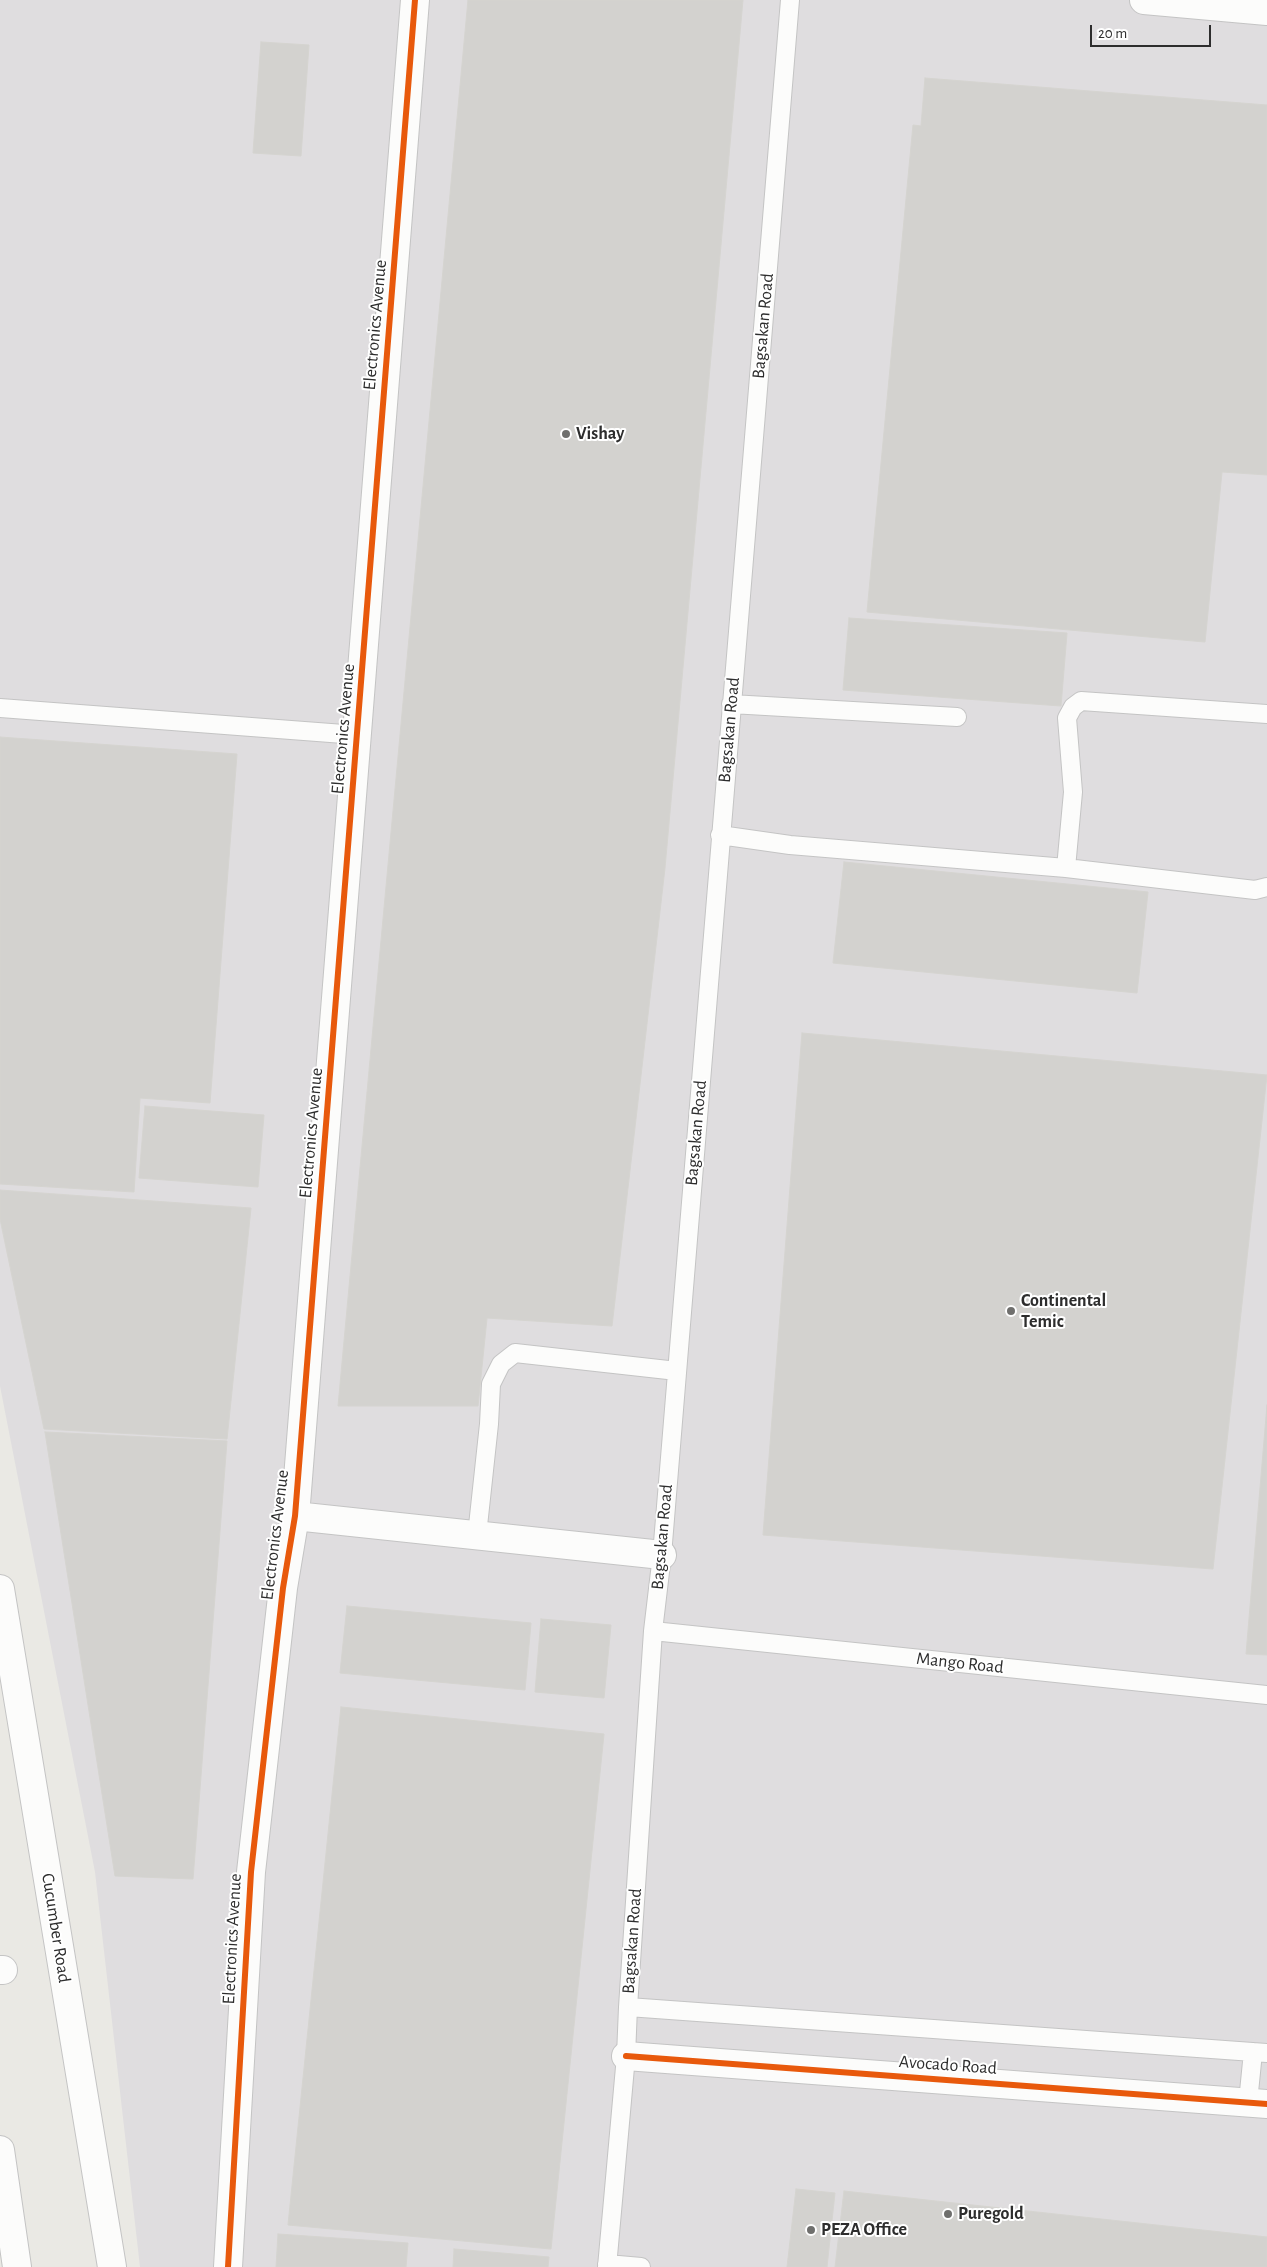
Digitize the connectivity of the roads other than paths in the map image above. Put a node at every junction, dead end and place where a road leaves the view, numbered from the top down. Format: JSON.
{"nodes":[{"id":1,"x":416,"y":0,"type":"edge"},
{"id":2,"x":790,"y":0,"type":"edge"},
{"id":3,"x":1144,"y":0,"type":"edge"},
{"id":4,"x":1267,"y":12,"type":"edge"},
{"id":5,"x":731,"y":704,"type":"junction"},
{"id":6,"x":0,"y":708,"type":"edge"},
{"id":7,"x":1267,"y":714,"type":"edge"},
{"id":8,"x":957,"y":716,"type":"dead end"},
{"id":9,"x":357,"y":736,"type":"junction"},
{"id":10,"x":720,"y":835,"type":"junction"},
{"id":11,"x":1066,"y":868,"type":"junction"},
{"id":12,"x":1267,"y":887,"type":"edge"},
{"id":13,"x":676,"y":1370,"type":"junction"},
{"id":14,"x":295,"y":1516,"type":"junction"},
{"id":15,"x":477,"y":1535,"type":"junction"},
{"id":16,"x":662,"y":1555,"type":"junction"},
{"id":17,"x":0,"y":1589,"type":"edge"},
{"id":18,"x":653,"y":1631,"type":"junction"},
{"id":19,"x":1267,"y":1695,"type":"edge"},
{"id":20,"x":628,"y":2006,"type":"junction"},
{"id":21,"x":1260,"y":2053,"type":"edge"},
{"id":22,"x":626,"y":2056,"type":"junction"},
{"id":23,"x":1257,"y":2103,"type":"edge"},
{"id":24,"x":0,"y":2150,"type":"edge"},
{"id":25,"x":607,"y":2266,"type":"edge"},
{"id":26,"x":17,"y":2267,"type":"edge"},
{"id":27,"x":112,"y":2267,"type":"edge"},
{"id":28,"x":228,"y":2267,"type":"edge"},
{"id":29,"x":641,"y":2267,"type":"edge"}],
"edges":[{"from":1,"to":9,"type":"street","name":"Electronics Avenue"},
{"from":2,"to":5,"type":"lane","name":"Bagsakan Road"},
{"from":3,"to":4,"type":"street"},
{"from":5,"to":8,"type":"lane"},
{"from":5,"to":10,"type":"lane","name":"Bagsakan Road"},
{"from":6,"to":9,"type":"lane"},
{"from":7,"to":11,"type":"lane"},
{"from":9,"to":14,"type":"street","name":"Electronics Avenue"},
{"from":10,"to":11,"type":"lane"},
{"from":10,"to":13,"type":"lane","name":"Bagsakan Road"},
{"from":11,"to":12,"type":"lane"},
{"from":13,"to":15,"type":"lane"},
{"from":13,"to":16,"type":"lane","name":"Bagsakan Road"},
{"from":14,"to":15,"type":"street"},
{"from":14,"to":28,"type":"street","name":"Electronics Avenue"},
{"from":15,"to":16,"type":"street"},
{"from":16,"to":18,"type":"lane","name":"Bagsakan Road"},
{"from":17,"to":27,"type":"street","name":"Cucumber Road"},
{"from":18,"to":19,"type":"lane","name":"Mango Road"},
{"from":18,"to":20,"type":"lane","name":"Bagsakan Road"},
{"from":20,"to":21,"type":"lane"},
{"from":20,"to":22,"type":"lane","name":"Bagsakan Road"},
{"from":21,"to":23,"type":"lane"},
{"from":22,"to":23,"type":"street","name":"Avocado Road"},
{"from":22,"to":25,"type":"lane","name":"Bagsakan Road"},
{"from":24,"to":26,"type":"street"},
{"from":25,"to":29,"type":"lane"}]}
